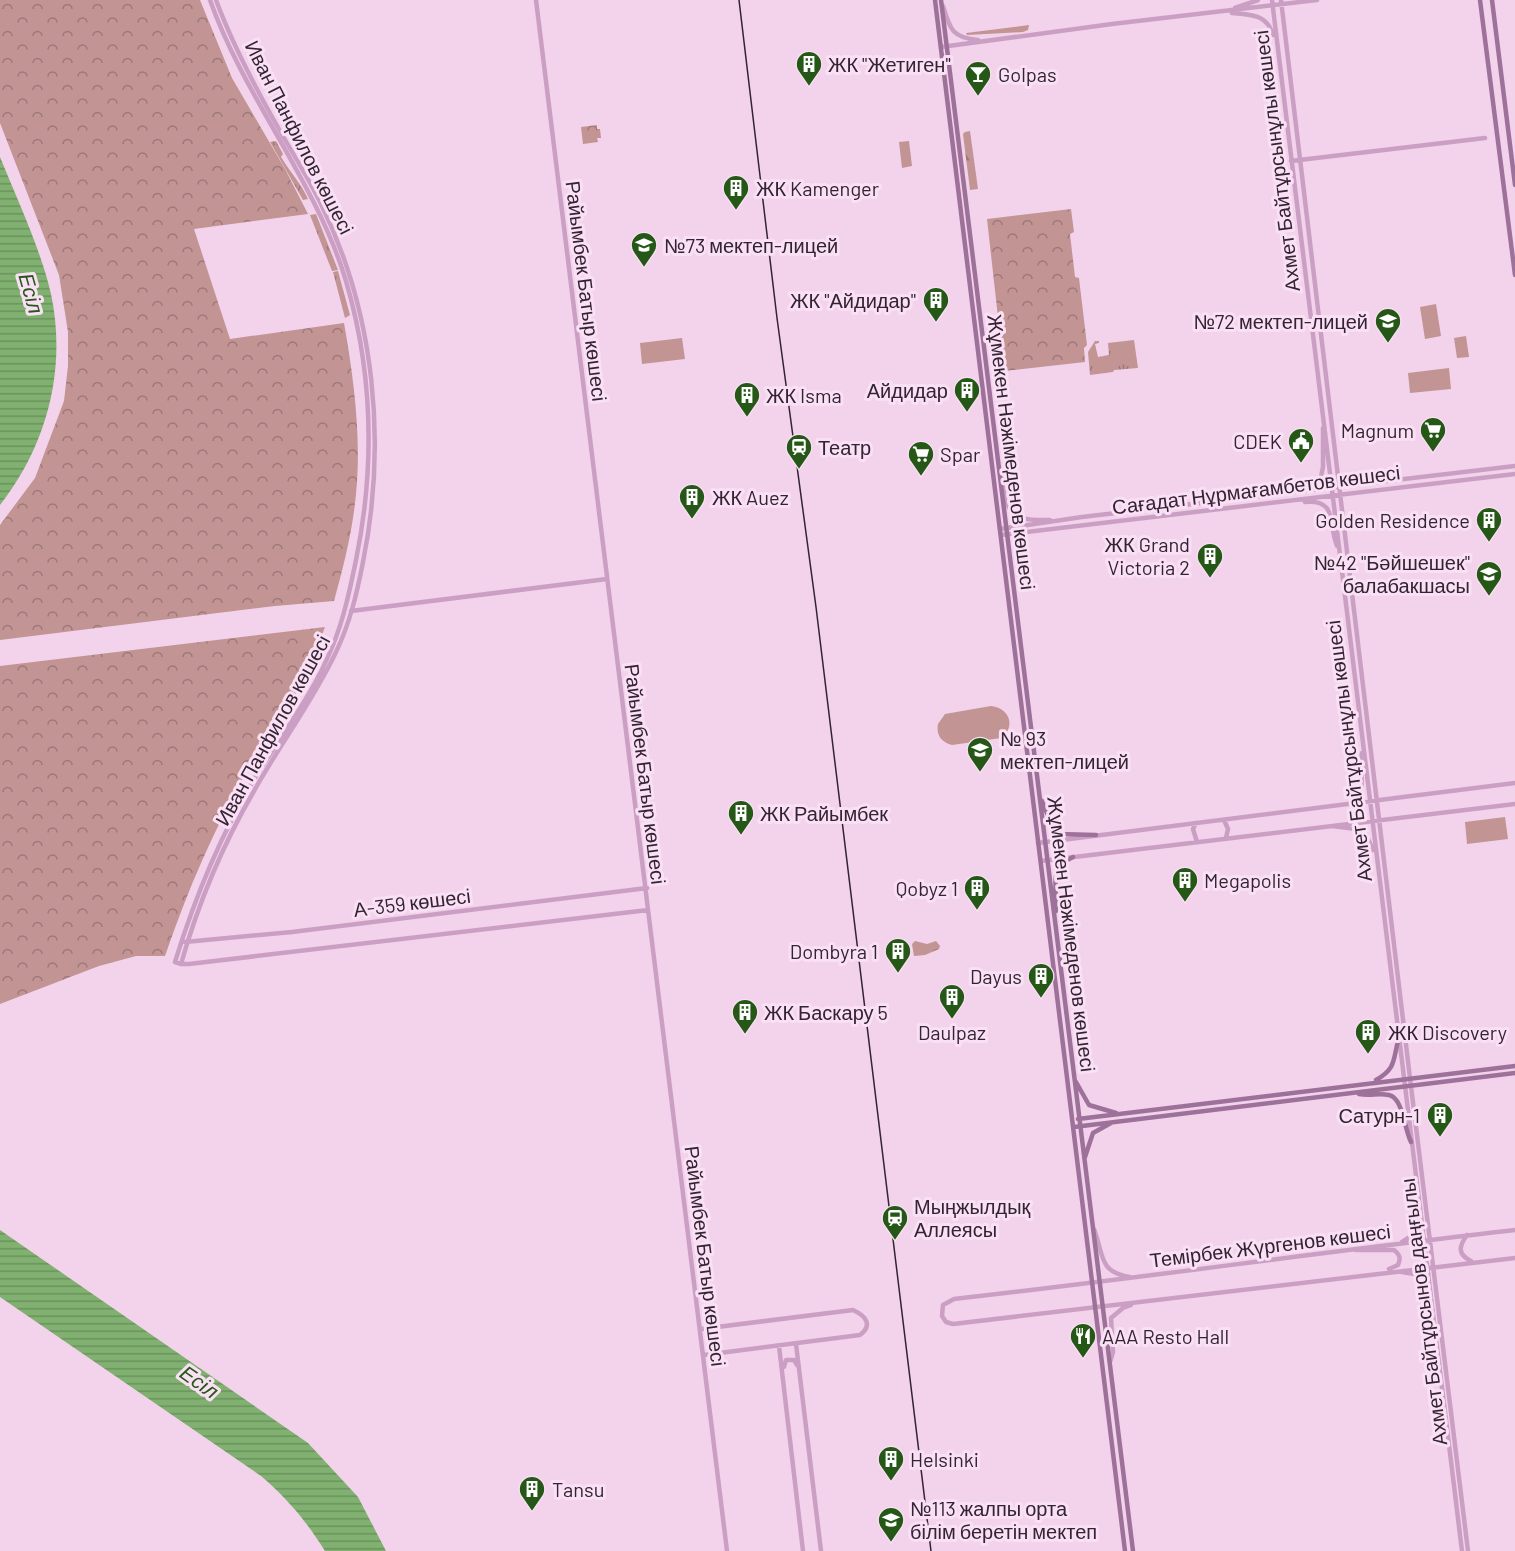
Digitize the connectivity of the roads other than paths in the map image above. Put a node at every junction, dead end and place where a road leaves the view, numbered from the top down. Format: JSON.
{"nodes":[{"id":1,"x":210,"y":0,"type":"edge"},
{"id":2,"x":216,"y":0,"type":"edge"},
{"id":3,"x":536,"y":0,"type":"edge"},
{"id":4,"x":935,"y":0,"type":"edge"},
{"id":5,"x":941,"y":0,"type":"edge"},
{"id":6,"x":1258,"y":0,"type":"edge"},
{"id":7,"x":1317,"y":0,"type":"edge"},
{"id":8,"x":1492,"y":0,"type":"edge"},
{"id":9,"x":1480,"y":1,"type":"edge"},
{"id":10,"x":1281,"y":2,"type":"edge"},
{"id":11,"x":1272,"y":3,"type":"edge"},
{"id":12,"x":1220,"y":12,"type":"junction"},
{"id":13,"x":990,"y":41,"type":"junction"},
{"id":14,"x":947,"y":46,"type":"junction"},
{"id":15,"x":940,"y":47,"type":"junction"},
{"id":16,"x":1280,"y":66,"type":"junction"},
{"id":17,"x":1485,"y":138,"type":"dead end"},
{"id":18,"x":1291,"y":160,"type":"junction"},
{"id":19,"x":1300,"y":160,"type":"junction"},
{"id":20,"x":1515,"y":185,"type":"edge"},
{"id":21,"x":1515,"y":275,"type":"edge"},
{"id":22,"x":1323,"y":422,"type":"junction"},
{"id":23,"x":1515,"y":466,"type":"edge"},
{"id":24,"x":998,"y":470,"type":"junction"},
{"id":25,"x":1515,"y":474,"type":"edge"},
{"id":26,"x":1339,"y":487,"type":"junction"},
{"id":27,"x":1332,"y":488,"type":"junction"},
{"id":28,"x":1290,"y":493,"type":"junction"},
{"id":29,"x":1340,"y":495,"type":"junction"},
{"id":30,"x":1332,"y":496,"type":"junction"},
{"id":31,"x":1279,"y":502,"type":"junction"},
{"id":32,"x":1071,"y":519,"type":"junction"},
{"id":33,"x":1003,"y":532,"type":"junction"},
{"id":34,"x":1339,"y":551,"type":"junction"},
{"id":35,"x":608,"y":579,"type":"junction"},
{"id":36,"x":352,"y":611,"type":"junction"},
{"id":37,"x":345,"y":612,"type":"junction"},
{"id":38,"x":1363,"y":748,"type":"junction"},
{"id":39,"x":1515,"y":783,"type":"edge"},
{"id":40,"x":1039,"y":792,"type":"junction"},
{"id":41,"x":1369,"y":801,"type":"junction"},
{"id":42,"x":1376,"y":801,"type":"junction"},
{"id":43,"x":1347,"y":804,"type":"junction"},
{"id":44,"x":1515,"y":804,"type":"edge"},
{"id":45,"x":1378,"y":819,"type":"junction"},
{"id":46,"x":1224,"y":820,"type":"junction"},
{"id":47,"x":1371,"y":820,"type":"junction"},
{"id":48,"x":1196,"y":823,"type":"junction"},
{"id":49,"x":1329,"y":825,"type":"junction"},
{"id":50,"x":1096,"y":835,"type":"junction"},
{"id":51,"x":1226,"y":838,"type":"junction"},
{"id":52,"x":1045,"y":842,"type":"junction"},
{"id":53,"x":1197,"y":842,"type":"junction"},
{"id":54,"x":1038,"y":843,"type":"junction"},
{"id":55,"x":1073,"y":857,"type":"junction"},
{"id":56,"x":1047,"y":860,"type":"junction"},
{"id":57,"x":1041,"y":861,"type":"junction"},
{"id":58,"x":1377,"y":861,"type":"junction"},
{"id":59,"x":646,"y":888,"type":"junction"},
{"id":60,"x":648,"y":910,"type":"junction"},
{"id":61,"x":1055,"y":916,"type":"junction"},
{"id":62,"x":184,"y":942,"type":"junction"},
{"id":63,"x":181,"y":964,"type":"junction"},
{"id":64,"x":1398,"y":1041,"type":"junction"},
{"id":65,"x":1515,"y":1066,"type":"edge"},
{"id":66,"x":1408,"y":1068,"type":"joint"},
{"id":67,"x":1402,"y":1069,"type":"joint"},
{"id":68,"x":1515,"y":1073,"type":"edge"},
{"id":69,"x":1410,"y":1078,"type":"junction"},
{"id":70,"x":1403,"y":1079,"type":"junction"},
{"id":71,"x":1075,"y":1080,"type":"junction"},
{"id":72,"x":1372,"y":1082,"type":"junction"},
{"id":73,"x":1411,"y":1086,"type":"junction"},
{"id":74,"x":1404,"y":1087,"type":"junction"},
{"id":75,"x":1354,"y":1093,"type":"junction"},
{"id":76,"x":1119,"y":1114,"type":"junction"},
{"id":77,"x":1080,"y":1118,"type":"junction"},
{"id":78,"x":1073,"y":1119,"type":"junction"},
{"id":79,"x":1114,"y":1122,"type":"junction"},
{"id":80,"x":1074,"y":1126,"type":"junction"},
{"id":81,"x":1081,"y":1126,"type":"junction"},
{"id":82,"x":1411,"y":1142,"type":"junction"},
{"id":83,"x":1085,"y":1159,"type":"junction"},
{"id":84,"x":1417,"y":1185,"type":"junction"},
{"id":85,"x":1093,"y":1227,"type":"junction"},
{"id":86,"x":1515,"y":1230,"type":"edge"},
{"id":87,"x":1467,"y":1235,"type":"junction"},
{"id":88,"x":1431,"y":1239,"type":"junction"},
{"id":89,"x":1423,"y":1240,"type":"junction"},
{"id":90,"x":1399,"y":1243,"type":"junction"},
{"id":91,"x":1351,"y":1249,"type":"junction"},
{"id":92,"x":1515,"y":1258,"type":"edge"},
{"id":93,"x":1472,"y":1262,"type":"junction"},
{"id":94,"x":1427,"y":1267,"type":"junction"},
{"id":95,"x":1434,"y":1267,"type":"junction"},
{"id":96,"x":1396,"y":1271,"type":"junction"},
{"id":97,"x":1352,"y":1276,"type":"junction"},
{"id":98,"x":1136,"y":1278,"type":"junction"},
{"id":99,"x":1100,"y":1282,"type":"junction"},
{"id":100,"x":1093,"y":1283,"type":"junction"},
{"id":101,"x":1142,"y":1301,"type":"junction"},
{"id":102,"x":1103,"y":1307,"type":"junction"},
{"id":103,"x":1096,"y":1308,"type":"junction"},
{"id":104,"x":1434,"y":1322,"type":"junction"},
{"id":105,"x":701,"y":1329,"type":"junction"},
{"id":106,"x":796,"y":1344,"type":"junction"},
{"id":107,"x":779,"y":1346,"type":"junction"},
{"id":108,"x":704,"y":1354,"type":"junction"},
{"id":109,"x":1110,"y":1362,"type":"junction"},
{"id":110,"x":799,"y":1371,"type":"junction"},
{"id":111,"x":783,"y":1375,"type":"junction"},
{"id":112,"x":1450,"y":1431,"type":"junction"},
{"id":113,"x":727,"y":1551,"type":"edge"},
{"id":114,"x":803,"y":1551,"type":"edge"},
{"id":115,"x":821,"y":1551,"type":"edge"},
{"id":116,"x":1125,"y":1551,"type":"edge"},
{"id":117,"x":1134,"y":1551,"type":"edge"},
{"id":118,"x":1462,"y":1551,"type":"edge"},
{"id":119,"x":1468,"y":1551,"type":"edge"}],
"edges":[{"from":1,"to":37,"type":"street","name":"Иван Панфилов көшесі"},
{"from":2,"to":36,"type":"street","name":"Иван Панфилов көшесі"},
{"from":3,"to":35,"type":"street","name":"Райымбек Батыр көшесі"},
{"from":4,"to":15,"type":"main road","name":"Жұмекен Нәжімеденов көшесі"},
{"from":5,"to":13,"type":"street"},
{"from":5,"to":14,"type":"main road","name":"Жұмекен Нәжімеденов көшесі"},
{"from":6,"to":12,"type":"street"},
{"from":7,"to":10,"type":"street"},
{"from":8,"to":20,"type":"main road"},
{"from":9,"to":21,"type":"main road"},
{"from":10,"to":11,"type":"street"},
{"from":10,"to":19,"type":"street","name":"Ахмет Байтұрсынұлы көшесі"},
{"from":11,"to":12,"type":"street"},
{"from":11,"to":16,"type":"street","name":"Ахмет Байтұрсынұлы көшесі"},
{"from":12,"to":13,"type":"street"},
{"from":12,"to":16,"type":"street"},
{"from":13,"to":14,"type":"street"},
{"from":14,"to":15,"type":"street"},
{"from":14,"to":24,"type":"main road","name":"Жұмекен Нәжімеденов көшесі"},
{"from":15,"to":33,"type":"main road","name":"Жұмекен Нәжімеденов көшесі"},
{"from":16,"to":18,"type":"street","name":"Ахмет Байтұрсынұлы көшесі"},
{"from":17,"to":19,"type":"street"},
{"from":18,"to":19,"type":"street"},
{"from":18,"to":22,"type":"street","name":"Ахмет Байтұрсынұлы көшесі"},
{"from":19,"to":26,"type":"street","name":"Ахмет Байтұрсынұлы көшесі"},
{"from":22,"to":27,"type":"street","name":"Ахмет Байтұрсынұлы көшесі"},
{"from":22,"to":28,"type":"street"},
{"from":23,"to":26,"type":"street","name":"Сағадат Нұрмағамбетов көшесі"},
{"from":24,"to":32,"type":"street"},
{"from":24,"to":33,"type":"main road","name":"Жұмекен Нәжімеденов көшесі"},
{"from":25,"to":29,"type":"street","name":"Сағадат Нұрмағамбетов көшесі"},
{"from":26,"to":27,"type":"street","name":"Сағадат Нұрмағамбетов көшесі"},
{"from":26,"to":29,"type":"street","name":"Ахмет Байтұрсынұлы көшесі"},
{"from":27,"to":28,"type":"street","name":"Сағадат Нұрмағамбетов көшесі"},
{"from":27,"to":30,"type":"street","name":"Ахмет Байтұрсынұлы көшесі"},
{"from":28,"to":32,"type":"street","name":"Сағадат Нұрмағамбетов көшесі"},
{"from":29,"to":30,"type":"street","name":"Сағадат Нұрмағамбетов көшесі"},
{"from":29,"to":42,"type":"street","name":"Ахмет Байтұрсынұлы көшесі"},
{"from":30,"to":31,"type":"street","name":"Сағадат Нұрмағамбетов көшесі"},
{"from":30,"to":34,"type":"street","name":"Ахмет Байтұрсынұлы көшесі"},
{"from":31,"to":33,"type":"street","name":"Сағадат Нұрмағамбетов көшесі"},
{"from":31,"to":34,"type":"street"},
{"from":32,"to":33,"type":"street","name":"Сағадат Нұрмағамбетов көшесі"},
{"from":33,"to":40,"type":"main road","name":"Жұмекен Нәжімеденов көшесі"},
{"from":33,"to":54,"type":"main road","name":"Жұмекен Нәжімеденов көшесі"},
{"from":34,"to":38,"type":"street","name":"Ахмет Байтұрсынұлы көшесі"},
{"from":35,"to":36,"type":"street"},
{"from":35,"to":59,"type":"street","name":"Райымбек Батыр көшесі"},
{"from":36,"to":37,"type":"street"},
{"from":36,"to":62,"type":"street","name":"Иван Панфилов көшесі"},
{"from":37,"to":62,"type":"street","name":"Иван Панфилов көшесі"},
{"from":38,"to":41,"type":"street","name":"Ахмет Байтұрсынұлы көшесі"},
{"from":38,"to":43,"type":"street"},
{"from":39,"to":42,"type":"street"},
{"from":40,"to":50,"type":"main road"},
{"from":40,"to":52,"type":"main road","name":"Жұмекен Нәжімеденов көшесі"},
{"from":41,"to":42,"type":"street"},
{"from":41,"to":43,"type":"street"},
{"from":41,"to":47,"type":"street","name":"Ахмет Байтұрсынұлы көшесі"},
{"from":42,"to":45,"type":"street","name":"Ахмет Байтұрсынұлы көшесі"},
{"from":43,"to":46,"type":"street"},
{"from":44,"to":45,"type":"street"},
{"from":45,"to":47,"type":"street"},
{"from":45,"to":66,"type":"street","name":"Ахмет Байтұрсынұлы көшесі"},
{"from":46,"to":48,"type":"street"},
{"from":46,"to":51,"type":"street"},
{"from":47,"to":49,"type":"street"},
{"from":47,"to":58,"type":"street","name":"Ахмет Байтұрсынұлы көшесі"},
{"from":48,"to":50,"type":"street"},
{"from":48,"to":53,"type":"street"},
{"from":49,"to":51,"type":"street"},
{"from":49,"to":58,"type":"street"},
{"from":50,"to":52,"type":"street"},
{"from":51,"to":53,"type":"street"},
{"from":52,"to":54,"type":"street"},
{"from":52,"to":56,"type":"main road","name":"Жұмекен Нәжімеденов көшесі"},
{"from":53,"to":55,"type":"street"},
{"from":54,"to":57,"type":"main road","name":"Жұмекен Нәжімеденов көшесі"},
{"from":55,"to":56,"type":"street"},
{"from":55,"to":61,"type":"main road"},
{"from":56,"to":57,"type":"street"},
{"from":56,"to":61,"type":"main road","name":"Жұмекен Нәжімеденов көшесі"},
{"from":57,"to":78,"type":"main road","name":"Жұмекен Нәжімеденов көшесі"},
{"from":58,"to":64,"type":"street","name":"Ахмет Байтұрсынұлы көшесі"},
{"from":59,"to":60,"type":"street","name":"Райымбек Батыр көшесі"},
{"from":59,"to":62,"type":"street","name":"А-359 көшесі"},
{"from":60,"to":63,"type":"street"},
{"from":60,"to":105,"type":"street","name":"Райымбек Батыр көшесі"},
{"from":61,"to":71,"type":"main road","name":"Жұмекен Нәжімеденов көшесі"},
{"from":62,"to":63,"type":"street","name":"Иван Панфилов көшесі"},
{"from":62,"to":63,"type":"street","name":"Иван Панфилов көшесі"},
{"from":64,"to":67,"type":"street","name":"Ахмет Байтұрсынұлы көшесі"},
{"from":64,"to":72,"type":"main road"},
{"from":65,"to":69,"type":"main road"},
{"from":66,"to":69,"type":"street","name":"Ахмет Байтұрсынов даңғылы"},
{"from":67,"to":70,"type":"street","name":"Ахмет Байтұрсынов даңғылы"},
{"from":68,"to":73,"type":"main road"},
{"from":69,"to":70,"type":"main road"},
{"from":69,"to":73,"type":"street","name":"Ахмет Байтұрсынов даңғылы"},
{"from":70,"to":72,"type":"main road"},
{"from":70,"to":74,"type":"street","name":"Ахмет Байтұрсынов даңғылы"},
{"from":71,"to":76,"type":"main road"},
{"from":71,"to":77,"type":"main road","name":"Жұмекен Нәжімеденов көшесі"},
{"from":72,"to":76,"type":"main road"},
{"from":73,"to":74,"type":"main road"},
{"from":73,"to":88,"type":"street","name":"Ахмет Байтұрсынов даңғылы"},
{"from":74,"to":75,"type":"main road"},
{"from":74,"to":82,"type":"street","name":"Ахмет Байтұрсынов даңғылы"},
{"from":75,"to":79,"type":"main road"},
{"from":75,"to":82,"type":"main road"},
{"from":76,"to":77,"type":"main road"},
{"from":77,"to":78,"type":"main road"},
{"from":77,"to":81,"type":"main road","name":"Жұмекен Нәжімеденов көшесі"},
{"from":78,"to":80,"type":"main road","name":"Жұмекен Нәжімеденов көшесі"},
{"from":79,"to":81,"type":"main road"},
{"from":79,"to":83,"type":"main road"},
{"from":80,"to":81,"type":"main road"},
{"from":80,"to":100,"type":"main road","name":"Жұмекен Нәжімеденов көшесі"},
{"from":81,"to":83,"type":"main road","name":"Жұмекен Нәжімеденов көшесі"},
{"from":82,"to":84,"type":"street","name":"Ахмет Байтұрсынов даңғылы"},
{"from":83,"to":85,"type":"main road","name":"Жұмекен Нәжімеденов көшесі"},
{"from":84,"to":89,"type":"street","name":"Ахмет Байтұрсынов даңғылы"},
{"from":84,"to":90,"type":"street"},
{"from":85,"to":98,"type":"street"},
{"from":85,"to":99,"type":"main road","name":"Жұмекен Нәжімеденов көшесі"},
{"from":86,"to":87,"type":"street","name":"Темірбек Жүргенов көшесі"},
{"from":87,"to":88,"type":"street","name":"Темірбек Жүргенов көшесі"},
{"from":87,"to":93,"type":"street"},
{"from":88,"to":89,"type":"street","name":"Темірбек Жүргенов көшесі"},
{"from":88,"to":95,"type":"street","name":"Ахмет Байтұрсынов даңғылы"},
{"from":89,"to":90,"type":"street","name":"Темірбек Жүргенов көшесі"},
{"from":89,"to":94,"type":"street","name":"Ахмет Байтұрсынов даңғылы"},
{"from":90,"to":91,"type":"street","name":"Темірбек Жүргенов көшесі"},
{"from":91,"to":97,"type":"street"},
{"from":91,"to":98,"type":"street","name":"Темірбек Жүргенов көшесі"},
{"from":92,"to":93,"type":"street","name":"Темірбек Жүргенов көшесі"},
{"from":93,"to":95,"type":"street","name":"Темірбек Жүргенов көшесі"},
{"from":94,"to":95,"type":"street","name":"Темірбек Жүргенов көшесі"},
{"from":94,"to":96,"type":"street","name":"Темірбек Жүргенов көшесі"},
{"from":94,"to":104,"type":"street","name":"Ахмет Байтұрсынов даңғылы"},
{"from":95,"to":112,"type":"street","name":"Ахмет Байтұрсынов даңғылы"},
{"from":96,"to":97,"type":"street","name":"Темірбек Жүргенов көшесі"},
{"from":96,"to":104,"type":"street"},
{"from":97,"to":101,"type":"street","name":"Темірбек Жүргенов көшесі"},
{"from":98,"to":99,"type":"street","name":"Темірбек Жүргенов көшесі"},
{"from":99,"to":100,"type":"street","name":"Темірбек Жүргенов көшесі"},
{"from":99,"to":102,"type":"main road","name":"Жұмекен Нәжімеденов көшесі"},
{"from":100,"to":103,"type":"main road","name":"Жұмекен Нәжімеденов көшесі"},
{"from":100,"to":103,"type":"street"},
{"from":101,"to":102,"type":"street","name":"Темірбек Жүргенов көшесі"},
{"from":101,"to":109,"type":"street"},
{"from":102,"to":103,"type":"street","name":"Темірбек Жүргенов көшесі"},
{"from":102,"to":109,"type":"main road","name":"Жұмекен Нәжімеденов көшесі"},
{"from":103,"to":116,"type":"main road","name":"Жұмекен Нәжімеденов көшесі"},
{"from":104,"to":112,"type":"street","name":"Ахмет Байтұрсынов даңғылы"},
{"from":105,"to":106,"type":"street"},
{"from":105,"to":108,"type":"street","name":"Райымбек Батыр көшесі"},
{"from":106,"to":107,"type":"street"},
{"from":106,"to":110,"type":"street"},
{"from":107,"to":108,"type":"street"},
{"from":107,"to":111,"type":"street"},
{"from":108,"to":113,"type":"street","name":"Райымбек Батыр көшесі"},
{"from":109,"to":117,"type":"main road","name":"Жұмекен Нәжімеденов көшесі"},
{"from":110,"to":111,"type":"street"},
{"from":110,"to":115,"type":"street"},
{"from":111,"to":114,"type":"street"},
{"from":112,"to":118,"type":"street","name":"Ахмет Байтұрсынов даңғылы"},
{"from":112,"to":119,"type":"street","name":"Ахмет Байтұрсынов даңғылы"}]}
